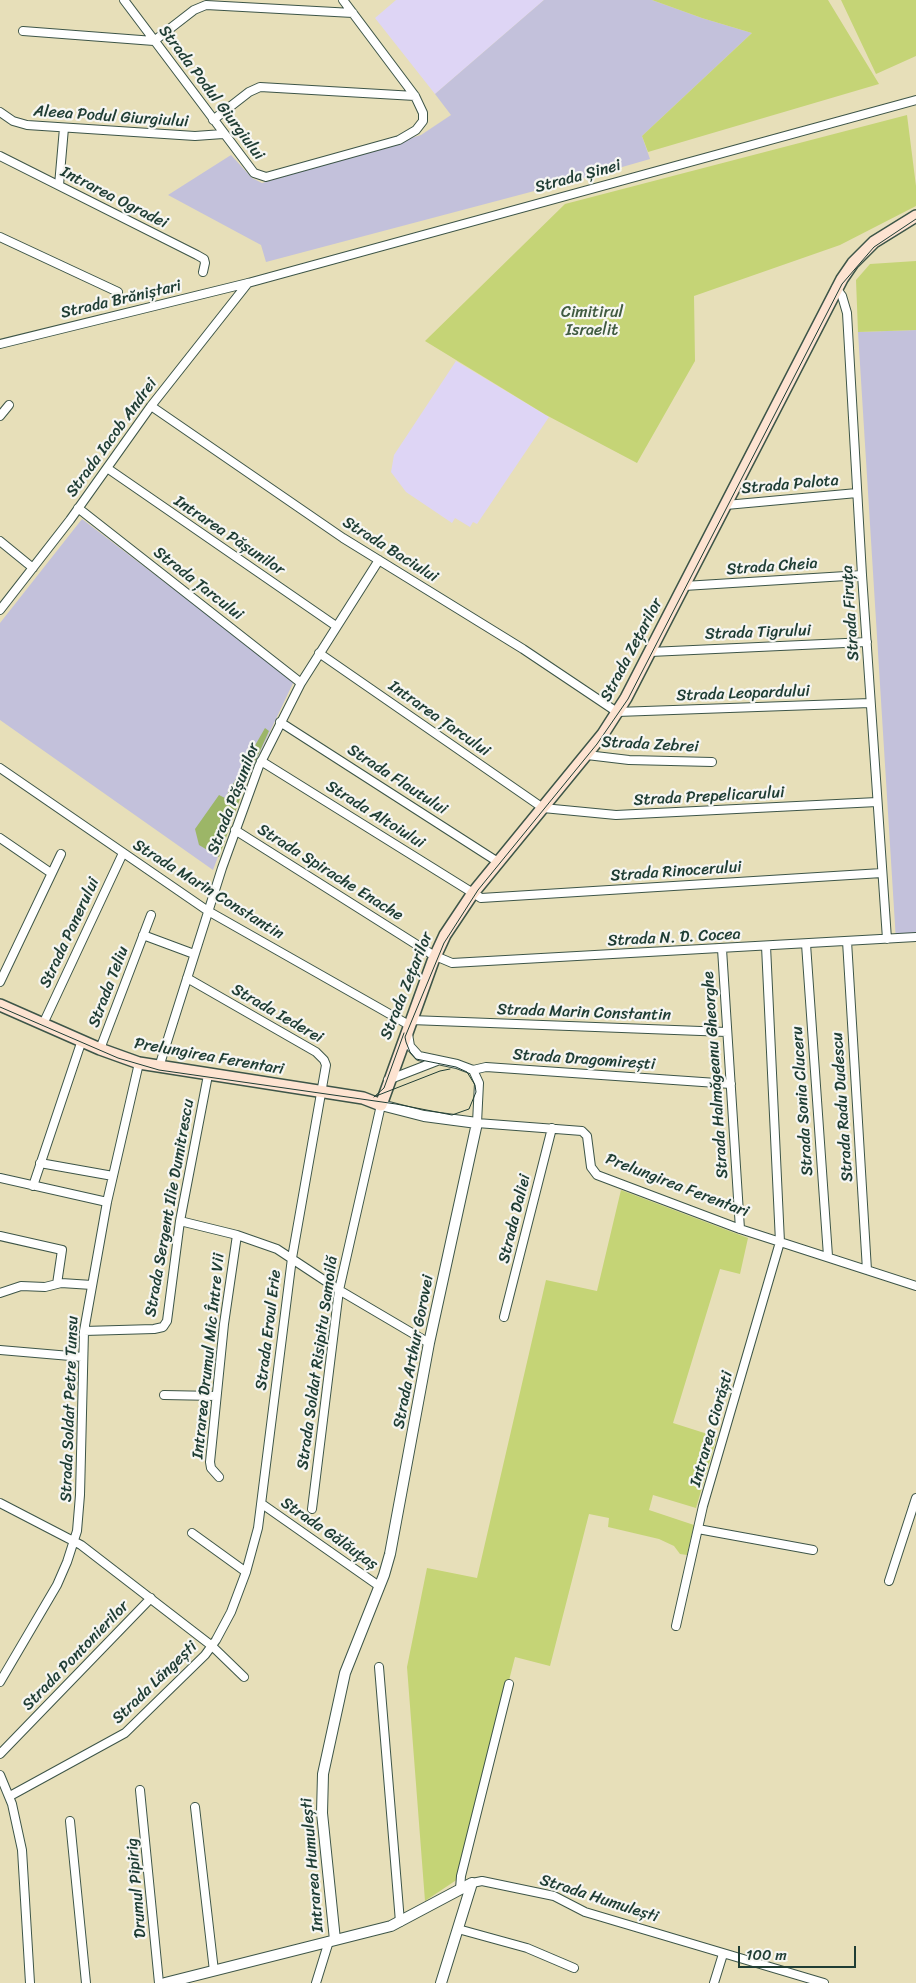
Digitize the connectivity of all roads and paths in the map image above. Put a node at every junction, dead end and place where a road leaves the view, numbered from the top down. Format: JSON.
{"nodes":[{"id":1,"x":124,"y":0,"type":"edge"},
{"id":2,"x":343,"y":0,"type":"edge"},
{"id":3,"x":353,"y":13,"type":"junction"},
{"id":4,"x":23,"y":31,"type":"dead end"},
{"id":5,"x":154,"y":41,"type":"junction"},
{"id":6,"x":415,"y":96,"type":"junction"},
{"id":7,"x":916,"y":100,"type":"edge"},
{"id":8,"x":0,"y":112,"type":"edge"},
{"id":9,"x":213,"y":120,"type":"junction"},
{"id":10,"x":64,"y":128,"type":"junction"},
{"id":11,"x":223,"y":134,"type":"junction"},
{"id":12,"x":0,"y":156,"type":"edge"},
{"id":13,"x":59,"y":185,"type":"junction"},
{"id":14,"x":916,"y":216,"type":"edge"},
{"id":15,"x":0,"y":237,"type":"edge"},
{"id":16,"x":203,"y":272,"type":"dead end"},
{"id":17,"x":248,"y":283,"type":"junction"},
{"id":18,"x":836,"y":288,"type":"junction"},
{"id":19,"x":118,"y":292,"type":"dead end"},
{"id":20,"x":0,"y":344,"type":"edge"},
{"id":21,"x":9,"y":405,"type":"dead end"},
{"id":22,"x":151,"y":406,"type":"junction"},
{"id":23,"x":0,"y":416,"type":"edge"},
{"id":24,"x":107,"y":468,"type":"junction"},
{"id":25,"x":857,"y":493,"type":"junction"},
{"id":26,"x":726,"y":505,"type":"junction"},
{"id":27,"x":78,"y":508,"type":"junction"},
{"id":28,"x":0,"y":541,"type":"edge"},
{"id":29,"x":378,"y":560,"type":"junction"},
{"id":30,"x":33,"y":568,"type":"junction"},
{"id":31,"x":862,"y":575,"type":"junction"},
{"id":32,"x":684,"y":586,"type":"junction"},
{"id":33,"x":0,"y":610,"type":"edge"},
{"id":34,"x":336,"y":626,"type":"junction"},
{"id":35,"x":867,"y":642,"type":"junction"},
{"id":36,"x":650,"y":652,"type":"junction"},
{"id":37,"x":319,"y":653,"type":"junction"},
{"id":38,"x":300,"y":683,"type":"junction"},
{"id":39,"x":870,"y":703,"type":"junction"},
{"id":40,"x":617,"y":712,"type":"junction"},
{"id":41,"x":280,"y":722,"type":"junction"},
{"id":42,"x":587,"y":755,"type":"junction"},
{"id":43,"x":261,"y":761,"type":"junction"},
{"id":44,"x":712,"y":762,"type":"dead end"},
{"id":45,"x":0,"y":768,"type":"edge"},
{"id":46,"x":877,"y":802,"type":"junction"},
{"id":47,"x":543,"y":808,"type":"junction"},
{"id":48,"x":235,"y":830,"type":"junction"},
{"id":49,"x":0,"y":838,"type":"edge"},
{"id":50,"x":123,"y":853,"type":"junction"},
{"id":51,"x":61,"y":854,"type":"dead end"},
{"id":52,"x":498,"y":862,"type":"junction"},
{"id":53,"x":51,"y":873,"type":"junction"},
{"id":54,"x":882,"y":873,"type":"junction"},
{"id":55,"x":473,"y":893,"type":"junction"},
{"id":56,"x":208,"y":910,"type":"junction"},
{"id":57,"x":151,"y":916,"type":"dead end"},
{"id":58,"x":143,"y":935,"type":"junction"},
{"id":59,"x":916,"y":937,"type":"edge"},
{"id":60,"x":887,"y":939,"type":"junction"},
{"id":61,"x":847,"y":941,"type":"junction"},
{"id":62,"x":806,"y":944,"type":"junction"},
{"id":63,"x":766,"y":946,"type":"junction"},
{"id":64,"x":722,"y":949,"type":"junction"},
{"id":65,"x":194,"y":954,"type":"junction"},
{"id":66,"x":435,"y":956,"type":"junction"},
{"id":67,"x":187,"y":978,"type":"junction"},
{"id":68,"x":0,"y":982,"type":"edge"},
{"id":69,"x":0,"y":1005,"type":"edge"},
{"id":70,"x":43,"y":1024,"type":"junction"},
{"id":71,"x":409,"y":1025,"type":"junction"},
{"id":72,"x":727,"y":1032,"type":"junction"},
{"id":73,"x":82,"y":1040,"type":"junction"},
{"id":74,"x":100,"y":1049,"type":"junction"},
{"id":75,"x":438,"y":1061,"type":"junction"},
{"id":76,"x":139,"y":1063,"type":"junction"},
{"id":77,"x":159,"y":1067,"type":"junction"},
{"id":78,"x":473,"y":1070,"type":"junction"},
{"id":79,"x":208,"y":1075,"type":"junction"},
{"id":80,"x":388,"y":1080,"type":"junction"},
{"id":81,"x":731,"y":1084,"type":"junction"},
{"id":82,"x":322,"y":1092,"type":"junction"},
{"id":83,"x":363,"y":1098,"type":"junction"},
{"id":84,"x":381,"y":1105,"type":"junction"},
{"id":85,"x":477,"y":1123,"type":"junction"},
{"id":86,"x":552,"y":1128,"type":"junction"},
{"id":87,"x":40,"y":1163,"type":"junction"},
{"id":88,"x":113,"y":1176,"type":"junction"},
{"id":89,"x":0,"y":1178,"type":"edge"},
{"id":90,"x":33,"y":1186,"type":"junction"},
{"id":91,"x":107,"y":1202,"type":"junction"},
{"id":92,"x":180,"y":1222,"type":"junction"},
{"id":93,"x":740,"y":1229,"type":"junction"},
{"id":94,"x":237,"y":1235,"type":"junction"},
{"id":95,"x":0,"y":1236,"type":"edge"},
{"id":96,"x":780,"y":1242,"type":"junction"},
{"id":97,"x":828,"y":1256,"type":"junction"},
{"id":98,"x":292,"y":1258,"type":"junction"},
{"id":99,"x":867,"y":1270,"type":"junction"},
{"id":100,"x":57,"y":1284,"type":"junction"},
{"id":101,"x":92,"y":1285,"type":"junction"},
{"id":102,"x":916,"y":1286,"type":"edge"},
{"id":103,"x":339,"y":1290,"type":"junction"},
{"id":104,"x":0,"y":1293,"type":"edge"},
{"id":105,"x":504,"y":1317,"type":"dead end"},
{"id":106,"x":84,"y":1331,"type":"junction"},
{"id":107,"x":429,"y":1343,"type":"junction"},
{"id":108,"x":0,"y":1350,"type":"edge"},
{"id":109,"x":82,"y":1357,"type":"junction"},
{"id":110,"x":164,"y":1395,"type":"dead end"},
{"id":111,"x":216,"y":1396,"type":"junction"},
{"id":112,"x":219,"y":1477,"type":"dead end"},
{"id":113,"x":916,"y":1498,"type":"edge"},
{"id":114,"x":0,"y":1503,"type":"edge"},
{"id":115,"x":262,"y":1504,"type":"junction"},
{"id":116,"x":312,"y":1509,"type":"dead end"},
{"id":117,"x":698,"y":1529,"type":"junction"},
{"id":118,"x":192,"y":1533,"type":"dead end"},
{"id":119,"x":75,"y":1541,"type":"junction"},
{"id":120,"x":813,"y":1550,"type":"dead end"},
{"id":121,"x":246,"y":1572,"type":"junction"},
{"id":122,"x":889,"y":1581,"type":"dead end"},
{"id":123,"x":379,"y":1586,"type":"junction"},
{"id":124,"x":151,"y":1598,"type":"junction"},
{"id":125,"x":676,"y":1626,"type":"dead end"},
{"id":126,"x":212,"y":1646,"type":"junction"},
{"id":127,"x":379,"y":1668,"type":"dead end"},
{"id":128,"x":3,"y":1673,"type":"edge"},
{"id":129,"x":244,"y":1677,"type":"dead end"},
{"id":130,"x":0,"y":1682,"type":"edge"},
{"id":131,"x":509,"y":1684,"type":"dead end"},
{"id":132,"x":0,"y":1754,"type":"edge"},
{"id":133,"x":0,"y":1775,"type":"edge"},
{"id":134,"x":140,"y":1790,"type":"dead end"},
{"id":135,"x":10,"y":1796,"type":"junction"},
{"id":136,"x":195,"y":1807,"type":"dead end"},
{"id":137,"x":70,"y":1821,"type":"dead end"},
{"id":138,"x":472,"y":1883,"type":"junction"},
{"id":139,"x":460,"y":1889,"type":"junction"},
{"id":140,"x":400,"y":1922,"type":"junction"},
{"id":141,"x":458,"y":1929,"type":"junction"},
{"id":142,"x":332,"y":1941,"type":"junction"},
{"id":143,"x":723,"y":1954,"type":"junction"},
{"id":144,"x":574,"y":1968,"type":"dead end"},
{"id":145,"x":214,"y":1971,"type":"junction"},
{"id":146,"x":30,"y":1983,"type":"edge"},
{"id":147,"x":86,"y":1983,"type":"edge"},
{"id":148,"x":159,"y":1983,"type":"edge"},
{"id":149,"x":164,"y":1983,"type":"edge"},
{"id":150,"x":316,"y":1983,"type":"edge"},
{"id":151,"x":441,"y":1983,"type":"edge"},
{"id":152,"x":714,"y":1983,"type":"edge"},
{"id":153,"x":824,"y":1983,"type":"edge"}],
"edges":[{"from":1,"to":5,"type":"street","name":"Strada Podul Giurgiului"},
{"from":2,"to":3,"type":"street"},
{"from":3,"to":5,"type":"street"},
{"from":3,"to":6,"type":"street"},
{"from":4,"to":5,"type":"street"},
{"from":5,"to":9,"type":"street","name":"Strada Podul Giurgiului"},
{"from":6,"to":9,"type":"street"},
{"from":6,"to":11,"type":"street","name":"Strada Podul Giurgiului"},
{"from":7,"to":17,"type":"street","name":"Strada Șinei"},
{"from":8,"to":10,"type":"street","name":"Aleea Podul Giurgiului"},
{"from":9,"to":11,"type":"street","name":"Strada Podul Giurgiului"},
{"from":10,"to":11,"type":"street","name":"Aleea Podul Giurgiului"},
{"from":10,"to":13,"type":"street"},
{"from":12,"to":13,"type":"street","name":"Intrarea Ogradei"},
{"from":13,"to":16,"type":"street","name":"Intrarea Ogradei"},
{"from":14,"to":18,"type":"main road","name":"Strada Zețarilor"},
{"from":15,"to":19,"type":"street"},
{"from":17,"to":20,"type":"street","name":"Strada Brăniștari"},
{"from":17,"to":22,"type":"street","name":"Strada Iacob Andrei"},
{"from":18,"to":25,"type":"street","name":"Strada Firuța"},
{"from":18,"to":26,"type":"main road","name":"Strada Zețarilor"},
{"from":21,"to":23,"type":"street"},
{"from":22,"to":24,"type":"street","name":"Strada Iacob Andrei"},
{"from":22,"to":29,"type":"street","name":"Strada Baciului"},
{"from":24,"to":27,"type":"street","name":"Strada Iacob Andrei"},
{"from":24,"to":34,"type":"street","name":"Intrarea Pășunilor"},
{"from":25,"to":26,"type":"street","name":"Strada Palota"},
{"from":25,"to":31,"type":"street","name":"Strada Firuța"},
{"from":26,"to":32,"type":"main road","name":"Strada Zețarilor"},
{"from":27,"to":30,"type":"street","name":"Strada Iacob Andrei"},
{"from":27,"to":38,"type":"street","name":"Strada Țarcului"},
{"from":28,"to":30,"type":"street"},
{"from":29,"to":34,"type":"street","name":"Strada Pășunilor"},
{"from":29,"to":40,"type":"street","name":"Strada Baciului"},
{"from":30,"to":33,"type":"street","name":"Strada Iacob Andrei"},
{"from":31,"to":32,"type":"street","name":"Strada Cheia"},
{"from":31,"to":35,"type":"street","name":"Strada Firuța"},
{"from":32,"to":36,"type":"main road","name":"Strada Zețarilor"},
{"from":34,"to":37,"type":"street","name":"Strada Pășunilor"},
{"from":35,"to":36,"type":"street","name":"Strada Tigrului"},
{"from":35,"to":39,"type":"street","name":"Strada Firuța"},
{"from":36,"to":40,"type":"main road","name":"Strada Zețarilor"},
{"from":37,"to":38,"type":"street","name":"Strada Pășunilor"},
{"from":37,"to":47,"type":"street","name":"Intrarea Țarcului"},
{"from":38,"to":41,"type":"street","name":"Strada Pășunilor"},
{"from":39,"to":40,"type":"street","name":"Strada Leopardului"},
{"from":39,"to":46,"type":"street","name":"Strada Firuța"},
{"from":40,"to":42,"type":"main road","name":"Strada Zețarilor"},
{"from":41,"to":43,"type":"street","name":"Strada Pășunilor"},
{"from":41,"to":52,"type":"street","name":"Strada Flautului"},
{"from":42,"to":44,"type":"street","name":"Strada Zebrei"},
{"from":42,"to":47,"type":"main road","name":"Strada Zețarilor"},
{"from":43,"to":48,"type":"street","name":"Strada Pășunilor"},
{"from":43,"to":55,"type":"street","name":"Strada Altoiului"},
{"from":45,"to":50,"type":"street","name":"Strada Marin Constantin"},
{"from":46,"to":47,"type":"street","name":"Strada Prepelicarului"},
{"from":46,"to":54,"type":"street","name":"Strada Firuța"},
{"from":47,"to":52,"type":"main road","name":"Strada Zețarilor"},
{"from":48,"to":56,"type":"street","name":"Strada Pășunilor"},
{"from":48,"to":66,"type":"street","name":"Strada Spirache Enache"},
{"from":49,"to":53,"type":"street"},
{"from":50,"to":56,"type":"street","name":"Strada Marin Constantin"},
{"from":50,"to":70,"type":"street","name":"Strada Panerului"},
{"from":51,"to":53,"type":"street"},
{"from":52,"to":55,"type":"main road","name":"Strada Zețarilor"},
{"from":53,"to":68,"type":"street"},
{"from":54,"to":55,"type":"street","name":"Strada Rinocerului"},
{"from":54,"to":60,"type":"street","name":"Strada Firuța"},
{"from":55,"to":66,"type":"main road","name":"Strada Zețarilor"},
{"from":56,"to":65,"type":"street","name":"Strada Pășunilor"},
{"from":56,"to":71,"type":"street","name":"Strada Marin Constantin"},
{"from":57,"to":58,"type":"street","name":"Strada Teliu"},
{"from":58,"to":65,"type":"street","name":"Strada Teliu"},
{"from":58,"to":74,"type":"street","name":"Strada Teliu"},
{"from":59,"to":60,"type":"street","name":"Strada N. D. Cocea"},
{"from":60,"to":61,"type":"street","name":"Strada N. D. Cocea"},
{"from":61,"to":62,"type":"street","name":"Strada N. D. Cocea"},
{"from":61,"to":99,"type":"street","name":"Strada Radu Dudescu"},
{"from":62,"to":63,"type":"street","name":"Strada N. D. Cocea"},
{"from":62,"to":97,"type":"street","name":"Strada Sonia Cluceru"},
{"from":63,"to":64,"type":"street","name":"Strada N. D. Cocea"},
{"from":63,"to":96,"type":"street","name":"Intrarea Ciorăști"},
{"from":64,"to":66,"type":"street","name":"Strada N. D. Cocea"},
{"from":64,"to":72,"type":"street","name":"Strada Halmăgeanu Gheorghe"},
{"from":65,"to":67,"type":"street","name":"Strada Pășunilor"},
{"from":66,"to":71,"type":"main road","name":"Strada Zețarilor"},
{"from":67,"to":77,"type":"street","name":"Strada Pășunilor"},
{"from":67,"to":82,"type":"street","name":"Strada Iederei"},
{"from":69,"to":70,"type":"main road","name":"Prelungirea Ferentari"},
{"from":70,"to":73,"type":"main road","name":"Prelungirea Ferentari"},
{"from":71,"to":72,"type":"street","name":"Strada Marin Constantin"},
{"from":71,"to":75,"type":"street","name":"Strada Dragomirești"},
{"from":71,"to":80,"type":"main road","name":"Strada Zețarilor"},
{"from":72,"to":81,"type":"street","name":"Strada Halmăgeanu Gheorghe"},
{"from":73,"to":74,"type":"main road","name":"Prelungirea Ferentari"},
{"from":73,"to":87,"type":"street"},
{"from":74,"to":76,"type":"main road","name":"Prelungirea Ferentari"},
{"from":75,"to":78,"type":"street","name":"Strada Dragomirești"},
{"from":75,"to":80,"type":"street"},
{"from":76,"to":77,"type":"main road","name":"Prelungirea Ferentari"},
{"from":76,"to":88,"type":"street","name":"Strada Soldat Petre Tunsu"},
{"from":77,"to":79,"type":"main road","name":"Prelungirea Ferentari"},
{"from":78,"to":81,"type":"street","name":"Strada Dragomirești"},
{"from":78,"to":85,"type":"street"},
{"from":79,"to":82,"type":"main road","name":"Prelungirea Ferentari"},
{"from":79,"to":92,"type":"street","name":"Strada Sergent Ilie Dumitrescu"},
{"from":80,"to":83,"type":"main road"},
{"from":80,"to":84,"type":"main road","name":"Strada Zețarilor"},
{"from":81,"to":93,"type":"street","name":"Strada Halmăgeanu Gheorghe"},
{"from":82,"to":83,"type":"main road","name":"Prelungirea Ferentari"},
{"from":82,"to":98,"type":"street","name":"Strada Eroul Erie"},
{"from":83,"to":84,"type":"main road","name":"Prelungirea Ferentari"},
{"from":84,"to":85,"type":"street","name":"Prelungirea Ferentari"},
{"from":84,"to":103,"type":"street","name":"Strada Soldat Risipitu Samoilă"},
{"from":85,"to":86,"type":"street","name":"Prelungirea Ferentari"},
{"from":85,"to":107,"type":"street","name":"Strada Arthur Gorovei"},
{"from":86,"to":93,"type":"street","name":"Prelungirea Ferentari"},
{"from":86,"to":105,"type":"street","name":"Strada Daliei"},
{"from":87,"to":88,"type":"street"},
{"from":87,"to":90,"type":"street"},
{"from":88,"to":91,"type":"street","name":"Strada Soldat Petre Tunsu"},
{"from":89,"to":90,"type":"street"},
{"from":90,"to":91,"type":"street"},
{"from":91,"to":101,"type":"street","name":"Strada Soldat Petre Tunsu"},
{"from":92,"to":94,"type":"street"},
{"from":92,"to":106,"type":"street","name":"Strada Sergent Ilie Dumitrescu"},
{"from":93,"to":96,"type":"street","name":"Prelungirea Ferentari"},
{"from":94,"to":98,"type":"street"},
{"from":94,"to":111,"type":"street","name":"Intrarea Drumul Mic Între Vii"},
{"from":95,"to":100,"type":"street"},
{"from":96,"to":97,"type":"street","name":"Prelungirea Ferentari"},
{"from":96,"to":117,"type":"street","name":"Intrarea Ciorăști"},
{"from":97,"to":99,"type":"street","name":"Prelungirea Ferentari"},
{"from":98,"to":103,"type":"street"},
{"from":98,"to":115,"type":"street","name":"Strada Eroul Erie"},
{"from":99,"to":102,"type":"street","name":"Prelungirea Ferentari"},
{"from":100,"to":101,"type":"street"},
{"from":100,"to":104,"type":"street"},
{"from":101,"to":106,"type":"street","name":"Strada Soldat Petre Tunsu"},
{"from":103,"to":107,"type":"street"},
{"from":103,"to":116,"type":"street","name":"Strada Soldat Risipitu Samoilă"},
{"from":106,"to":109,"type":"street","name":"Strada Soldat Petre Tunsu"},
{"from":107,"to":123,"type":"street","name":"Strada Arthur Gorovei"},
{"from":108,"to":109,"type":"street"},
{"from":109,"to":119,"type":"street","name":"Strada Soldat Petre Tunsu"},
{"from":110,"to":111,"type":"street"},
{"from":111,"to":112,"type":"street","name":"Intrarea Drumul Mic Între Vii"},
{"from":113,"to":122,"type":"street"},
{"from":114,"to":119,"type":"street","name":"Strada Pontonierilor"},
{"from":115,"to":121,"type":"street","name":"Strada Eroul Erie"},
{"from":115,"to":123,"type":"street","name":"Strada Gălăuțaș"},
{"from":117,"to":120,"type":"street"},
{"from":117,"to":125,"type":"street","name":"Intrarea Ciorăști"},
{"from":118,"to":121,"type":"street"},
{"from":119,"to":124,"type":"street","name":"Strada Pontonierilor"},
{"from":119,"to":128,"type":"street","name":"Strada Soldat Petre Tunsu"},
{"from":121,"to":126,"type":"street","name":"Strada Eroul Erie"},
{"from":123,"to":142,"type":"street","name":"Intrarea Humulești"},
{"from":124,"to":126,"type":"street","name":"Strada Pontonierilor"},
{"from":124,"to":132,"type":"street","name":"Strada Pontonierilor"},
{"from":126,"to":129,"type":"street","name":"Strada Pontonierilor"},
{"from":126,"to":135,"type":"street","name":"Strada Lăngești"},
{"from":127,"to":140,"type":"street"},
{"from":128,"to":130,"type":"street","name":"Strada Soldat Petre Tunsu"},
{"from":131,"to":139,"type":"street"},
{"from":133,"to":135,"type":"street"},
{"from":134,"to":148,"type":"street","name":"Drumul Pipirig"},
{"from":135,"to":146,"type":"street"},
{"from":136,"to":145,"type":"street"},
{"from":137,"to":147,"type":"street"},
{"from":138,"to":139,"type":"street","name":"Strada Humulești"},
{"from":138,"to":141,"type":"street"},
{"from":138,"to":143,"type":"street","name":"Strada Humulești"},
{"from":139,"to":140,"type":"street","name":"Strada Humulești"},
{"from":140,"to":142,"type":"street","name":"Strada Humulești"},
{"from":141,"to":144,"type":"street"},
{"from":141,"to":151,"type":"street"},
{"from":142,"to":145,"type":"street","name":"Strada Humulești"},
{"from":142,"to":150,"type":"street"},
{"from":143,"to":152,"type":"street"},
{"from":143,"to":153,"type":"street","name":"Strada Humulești"},
{"from":145,"to":149,"type":"street","name":"Strada Humulești"}]}
